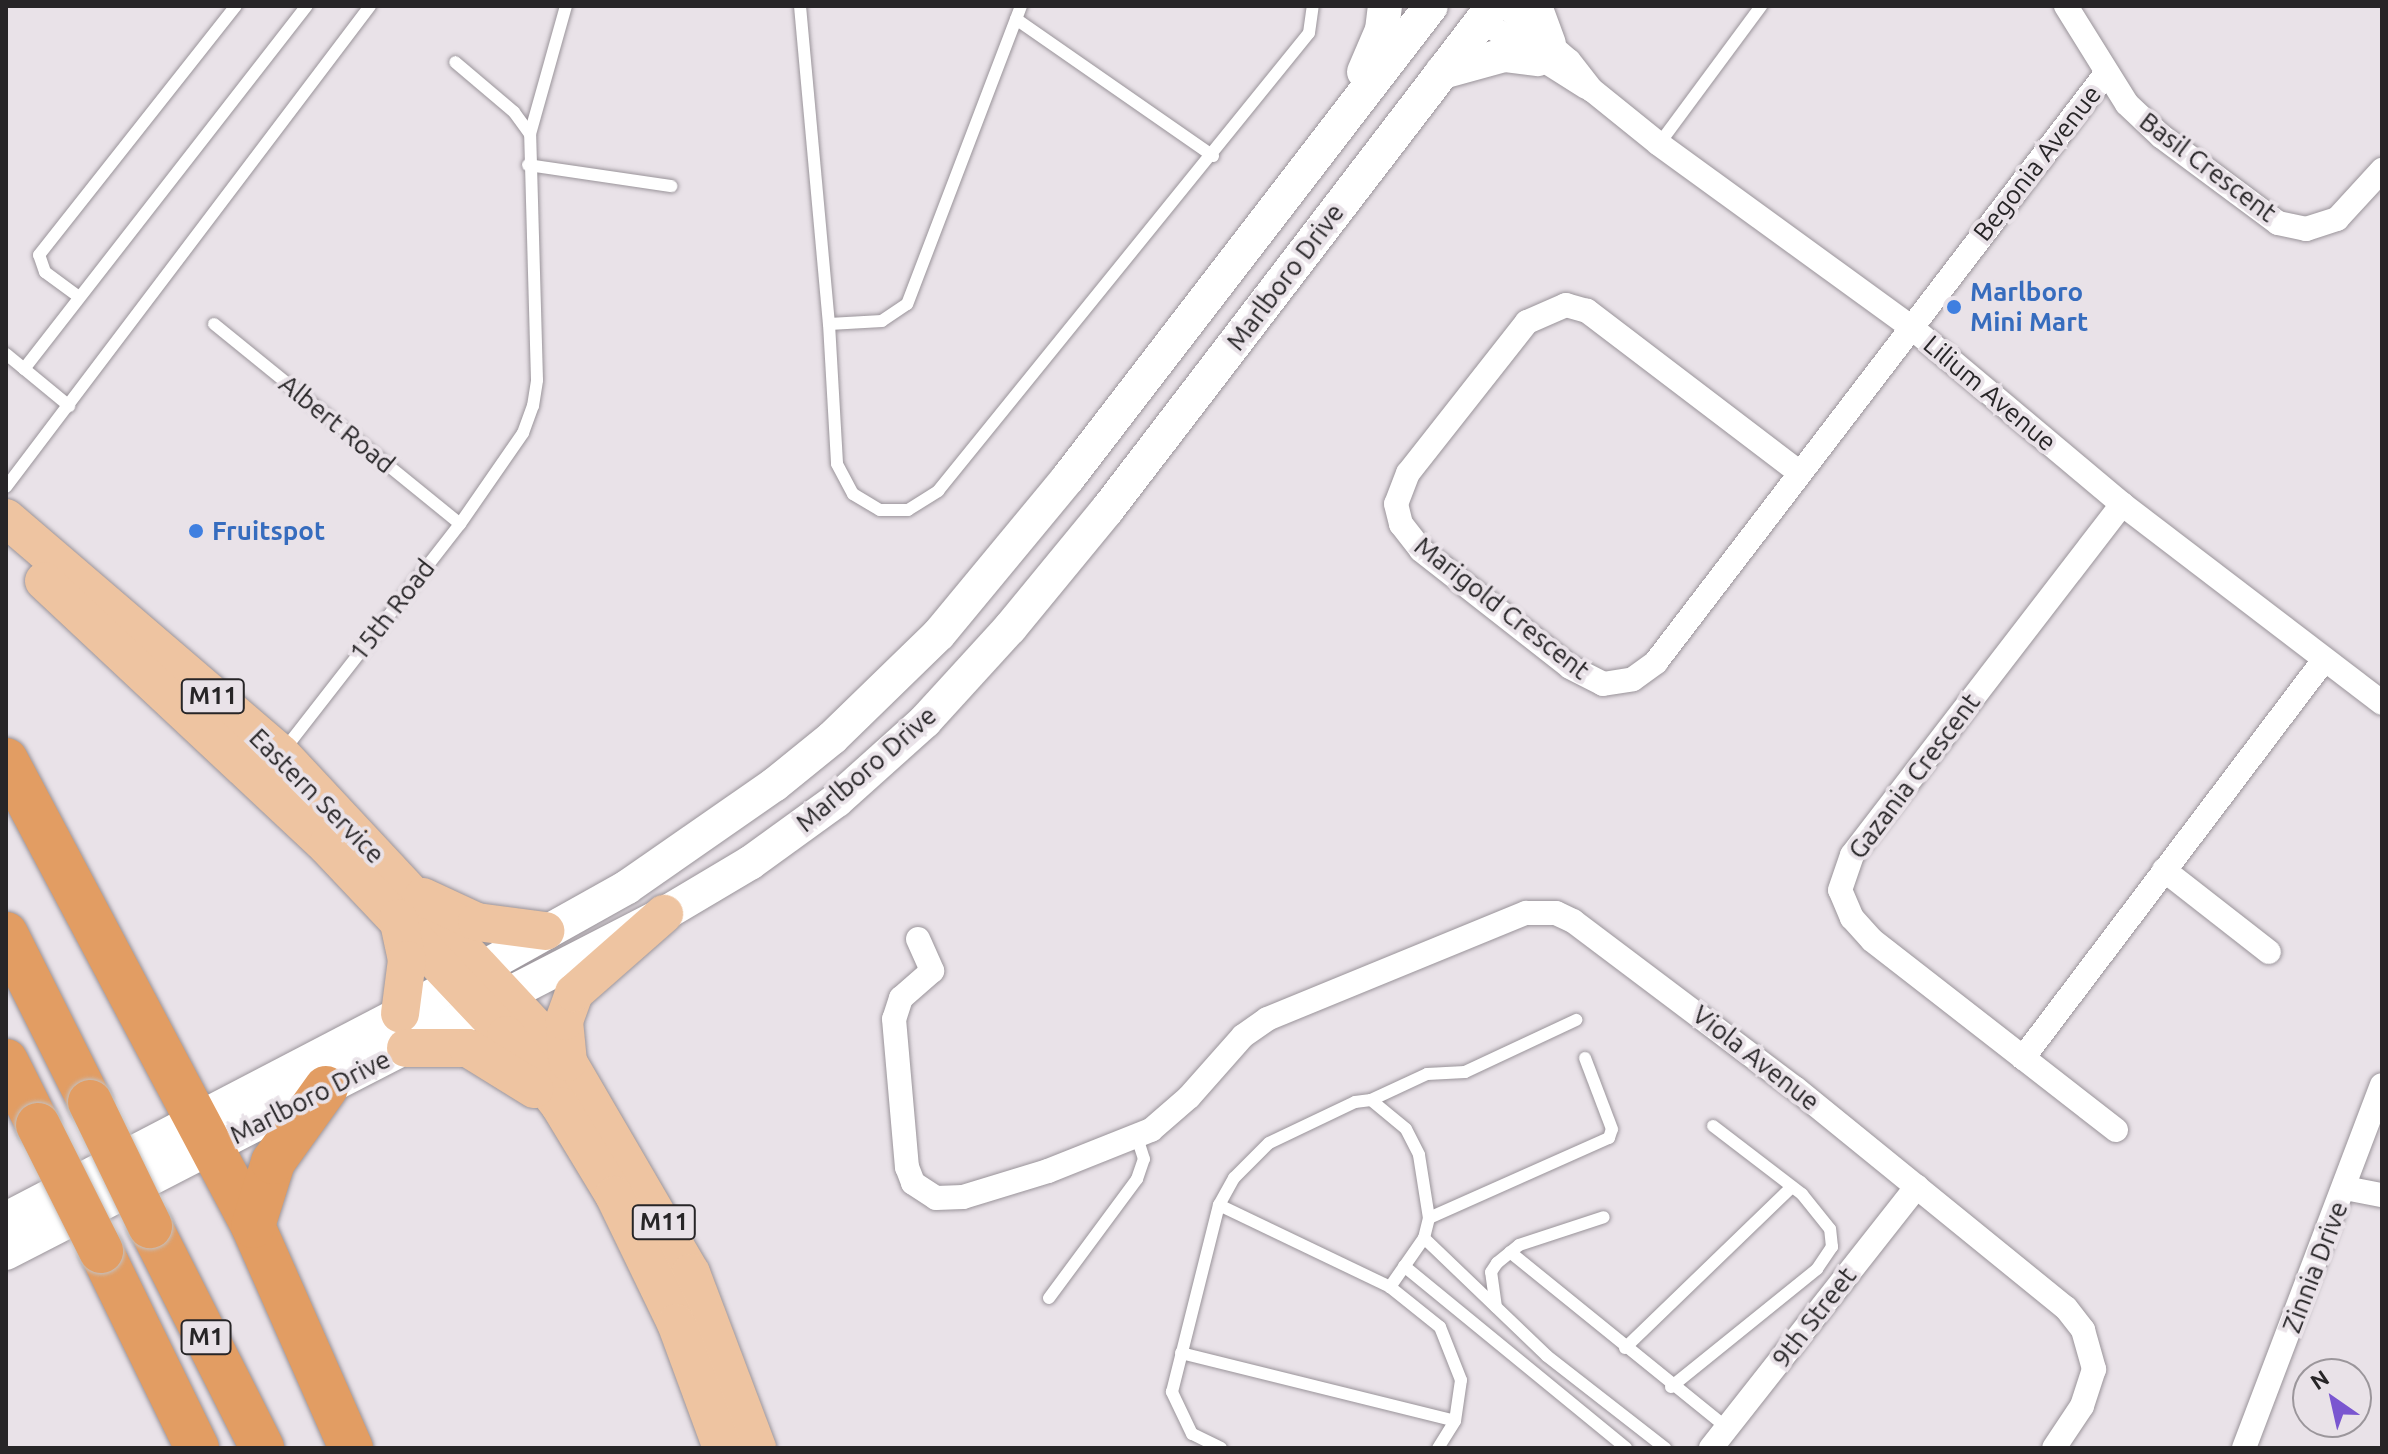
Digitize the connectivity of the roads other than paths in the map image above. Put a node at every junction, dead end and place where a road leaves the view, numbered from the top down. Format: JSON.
{"nodes":[{"id":1,"x":236,"y":6,"type":"edge"},
{"id":2,"x":307,"y":6,"type":"edge"},
{"id":3,"x":370,"y":6,"type":"edge"},
{"id":4,"x":566,"y":6,"type":"edge"},
{"id":5,"x":800,"y":6,"type":"edge"},
{"id":6,"x":1313,"y":6,"type":"edge"},
{"id":7,"x":1385,"y":6,"type":"edge"},
{"id":8,"x":1431,"y":6,"type":"edge"},
{"id":9,"x":1535,"y":6,"type":"edge"},
{"id":10,"x":1761,"y":6,"type":"edge"},
{"id":11,"x":2066,"y":6,"type":"edge"},
{"id":12,"x":1493,"y":11,"type":"edge"},
{"id":13,"x":1019,"y":12,"type":"edge"},
{"id":14,"x":1544,"y":52,"type":"junction"},
{"id":15,"x":455,"y":62,"type":"dead end"},
{"id":16,"x":1442,"y":72,"type":"junction"},
{"id":17,"x":2105,"y":75,"type":"junction"},
{"id":18,"x":1339,"y":123,"type":"junction"},
{"id":19,"x":530,"y":134,"type":"junction"},
{"id":20,"x":1659,"y":144,"type":"junction"},
{"id":21,"x":1213,"y":156,"type":"junction"},
{"id":22,"x":528,"y":165,"type":"junction"},
{"id":23,"x":2382,"y":170,"type":"edge"},
{"id":24,"x":671,"y":186,"type":"dead end"},
{"id":25,"x":79,"y":297,"type":"junction"},
{"id":26,"x":214,"y":324,"type":"dead end"},
{"id":27,"x":829,"y":324,"type":"junction"},
{"id":28,"x":1911,"y":327,"type":"junction"},
{"id":29,"x":6,"y":354,"type":"edge"},
{"id":30,"x":24,"y":369,"type":"junction"},
{"id":31,"x":69,"y":406,"type":"junction"},
{"id":32,"x":1800,"y":473,"type":"junction"},
{"id":33,"x":6,"y":487,"type":"edge"},
{"id":34,"x":2122,"y":504,"type":"junction"},
{"id":35,"x":6,"y":518,"type":"edge"},
{"id":36,"x":460,"y":524,"type":"junction"},
{"id":37,"x":6,"y":544,"type":"edge"},
{"id":38,"x":2324,"y":660,"type":"junction"},
{"id":39,"x":2382,"y":703,"type":"edge"},
{"id":40,"x":6,"y":760,"type":"edge"},
{"id":41,"x":267,"y":767,"type":"junction"},
{"id":42,"x":2164,"y":870,"type":"junction"},
{"id":43,"x":402,"y":902,"type":"junction"},
{"id":44,"x":664,"y":914,"type":"junction"},
{"id":45,"x":545,"y":931,"type":"junction"},
{"id":46,"x":6,"y":934,"type":"edge"},
{"id":47,"x":918,"y":939,"type":"dead end"},
{"id":48,"x":2269,"y":952,"type":"dead end"},
{"id":49,"x":464,"y":974,"type":"junction"},
{"id":50,"x":490,"y":1002,"type":"junction"},
{"id":51,"x":1576,"y":1020,"type":"dead end"},
{"id":52,"x":403,"y":1031,"type":"junction"},
{"id":53,"x":1585,"y":1058,"type":"dead end"},
{"id":54,"x":2023,"y":1058,"type":"junction"},
{"id":55,"x":6,"y":1061,"type":"edge"},
{"id":56,"x":568,"y":1062,"type":"junction"},
{"id":57,"x":2382,"y":1085,"type":"edge"},
{"id":58,"x":326,"y":1088,"type":"junction"},
{"id":59,"x":1371,"y":1100,"type":"junction"},
{"id":60,"x":560,"y":1106,"type":"junction"},
{"id":61,"x":1713,"y":1126,"type":"dead end"},
{"id":62,"x":2116,"y":1130,"type":"dead end"},
{"id":63,"x":204,"y":1134,"type":"junction"},
{"id":64,"x":1137,"y":1137,"type":"junction"},
{"id":65,"x":1917,"y":1186,"type":"junction"},
{"id":66,"x":1792,"y":1187,"type":"junction"},
{"id":67,"x":2345,"y":1188,"type":"junction"},
{"id":68,"x":2382,"y":1195,"type":"edge"},
{"id":69,"x":1219,"y":1205,"type":"junction"},
{"id":70,"x":1604,"y":1217,"type":"dead end"},
{"id":71,"x":1429,"y":1218,"type":"junction"},
{"id":72,"x":6,"y":1219,"type":"edge"},
{"id":73,"x":253,"y":1226,"type":"junction"},
{"id":74,"x":1424,"y":1238,"type":"junction"},
{"id":75,"x":1510,"y":1252,"type":"junction"},
{"id":76,"x":6,"y":1253,"type":"edge"},
{"id":77,"x":1404,"y":1266,"type":"junction"},
{"id":78,"x":1390,"y":1287,"type":"junction"},
{"id":79,"x":1049,"y":1298,"type":"dead end"},
{"id":80,"x":1496,"y":1307,"type":"junction"},
{"id":81,"x":1625,"y":1348,"type":"junction"},
{"id":82,"x":1181,"y":1353,"type":"junction"},
{"id":83,"x":1671,"y":1387,"type":"junction"},
{"id":84,"x":1455,"y":1421,"type":"junction"},
{"id":85,"x":1727,"y":1428,"type":"junction"},
{"id":86,"x":197,"y":1448,"type":"edge"},
{"id":87,"x":262,"y":1448,"type":"edge"},
{"id":88,"x":351,"y":1448,"type":"edge"},
{"id":89,"x":722,"y":1448,"type":"edge"},
{"id":90,"x":757,"y":1448,"type":"edge"},
{"id":91,"x":1221,"y":1448,"type":"edge"},
{"id":92,"x":1438,"y":1448,"type":"edge"},
{"id":93,"x":1626,"y":1448,"type":"edge"},
{"id":94,"x":1665,"y":1448,"type":"edge"},
{"id":95,"x":1711,"y":1448,"type":"edge"},
{"id":96,"x":2054,"y":1448,"type":"edge"},
{"id":97,"x":2244,"y":1448,"type":"edge"}],
"edges":[{"from":1,"to":25,"type":"lane"},
{"from":2,"to":25,"type":"lane"},
{"from":3,"to":31,"type":"lane"},
{"from":4,"to":19,"type":"lane","name":"15th Road"},
{"from":5,"to":27,"type":"lane"},
{"from":6,"to":21,"type":"lane"},
{"from":7,"to":18,"type":"main road"},
{"from":8,"to":18,"type":"main road","name":"Marlboro Drive"},
{"from":9,"to":14,"type":"main road"},
{"from":10,"to":20,"type":"lane"},
{"from":11,"to":17,"type":"street","name":"Basil Crescent"},
{"from":12,"to":14,"type":"street","name":"Lilium Avenue"},
{"from":12,"to":16,"type":"main road","name":"Marlboro Drive"},
{"from":13,"to":21,"type":"lane"},
{"from":13,"to":27,"type":"lane"},
{"from":14,"to":16,"type":"main road"},
{"from":14,"to":20,"type":"street","name":"Lilium Avenue"},
{"from":15,"to":19,"type":"lane"},
{"from":16,"to":44,"type":"main road","name":"Marlboro Drive"},
{"from":17,"to":23,"type":"street","name":"Basil Crescent"},
{"from":17,"to":28,"type":"street","name":"Begonia Avenue"},
{"from":18,"to":45,"type":"main road","name":"Marlboro Drive"},
{"from":19,"to":22,"type":"lane","name":"15th Road"},
{"from":20,"to":28,"type":"street","name":"Lilium Avenue"},
{"from":21,"to":27,"type":"lane"},
{"from":22,"to":24,"type":"lane"},
{"from":22,"to":36,"type":"lane","name":"15th Road"},
{"from":25,"to":30,"type":"lane"},
{"from":26,"to":36,"type":"lane","name":"Albert Road"},
{"from":28,"to":32,"type":"street","name":"Marigold Crescent"},
{"from":28,"to":34,"type":"street","name":"Lilium Avenue"},
{"from":29,"to":30,"type":"lane"},
{"from":30,"to":31,"type":"lane"},
{"from":31,"to":33,"type":"lane"},
{"from":32,"to":32,"type":"street","name":"Marigold Crescent"},
{"from":34,"to":38,"type":"street","name":"Lilium Avenue"},
{"from":34,"to":54,"type":"street","name":"Gazania Crescent"},
{"from":35,"to":41,"type":"main road","name":"Eastern Service","number":"M11"},
{"from":36,"to":41,"type":"lane","name":"15th Road"},
{"from":37,"to":41,"type":"main road","name":"Eastern Service","number":"M11"},
{"from":38,"to":39,"type":"street","name":"Lilium Avenue"},
{"from":38,"to":42,"type":"street"},
{"from":40,"to":63,"type":"highway"},
{"from":41,"to":43,"type":"main road","name":"Eastern Service","number":"M11"},
{"from":42,"to":48,"type":"street"},
{"from":42,"to":54,"type":"street"},
{"from":43,"to":45,"type":"main road"},
{"from":43,"to":49,"type":"main road","name":"Eastern Service","number":"M11"},
{"from":43,"to":52,"type":"main road"},
{"from":44,"to":50,"type":"main road","name":"Marlboro Drive"},
{"from":44,"to":56,"type":"main road"},
{"from":45,"to":49,"type":"main road","name":"Marlboro Drive"},
{"from":46,"to":87,"type":"highway","number":"M1","bridge":true},
{"from":47,"to":64,"type":"street","name":"Viola Avenue"},
{"from":49,"to":50,"type":"main road","name":"Eastern Service","number":"M11"},
{"from":49,"to":52,"type":"main road","name":"Marlboro Drive"},
{"from":50,"to":52,"type":"main road","name":"Marlboro Drive"},
{"from":50,"to":56,"type":"main road","number":"M11"},
{"from":50,"to":60,"type":"main road","number":"M11"},
{"from":51,"to":59,"type":"lane"},
{"from":52,"to":58,"type":"main road","name":"Marlboro Drive"},
{"from":52,"to":60,"type":"main road"},
{"from":52,"to":63,"type":"main road","name":"Marlboro Drive"},
{"from":53,"to":71,"type":"lane"},
{"from":54,"to":62,"type":"street","name":"Gazania Crescent"},
{"from":55,"to":86,"type":"highway","number":"M1","bridge":true},
{"from":56,"to":90,"type":"main road","number":"M11"},
{"from":57,"to":67,"type":"street","name":"Zinnia Drive"},
{"from":58,"to":63,"type":"main road","name":"Marlboro Drive"},
{"from":58,"to":73,"type":"highway"},
{"from":59,"to":69,"type":"lane"},
{"from":59,"to":71,"type":"lane"},
{"from":60,"to":89,"type":"main road","number":"M11"},
{"from":61,"to":66,"type":"lane"},
{"from":63,"to":72,"type":"main road","name":"Marlboro Drive"},
{"from":63,"to":73,"type":"highway"},
{"from":63,"to":76,"type":"main road","name":"Marlboro Drive"},
{"from":64,"to":65,"type":"street","name":"Viola Avenue"},
{"from":64,"to":79,"type":"lane"},
{"from":65,"to":85,"type":"street","name":"9th Street"},
{"from":65,"to":96,"type":"street","name":"Viola Avenue"},
{"from":66,"to":81,"type":"lane"},
{"from":66,"to":83,"type":"lane"},
{"from":67,"to":68,"type":"street"},
{"from":67,"to":97,"type":"street","name":"Zinnia Drive"},
{"from":69,"to":78,"type":"lane"},
{"from":69,"to":82,"type":"lane"},
{"from":70,"to":75,"type":"lane"},
{"from":71,"to":74,"type":"lane"},
{"from":73,"to":88,"type":"highway"},
{"from":74,"to":77,"type":"lane"},
{"from":74,"to":80,"type":"lane"},
{"from":75,"to":80,"type":"lane"},
{"from":75,"to":81,"type":"lane"},
{"from":77,"to":78,"type":"lane"},
{"from":77,"to":93,"type":"lane"},
{"from":78,"to":84,"type":"lane"},
{"from":80,"to":94,"type":"lane"},
{"from":81,"to":83,"type":"lane"},
{"from":82,"to":84,"type":"lane"},
{"from":82,"to":91,"type":"lane"},
{"from":83,"to":85,"type":"lane"},
{"from":84,"to":92,"type":"lane"},
{"from":85,"to":95,"type":"street","name":"9th Street"}]}
